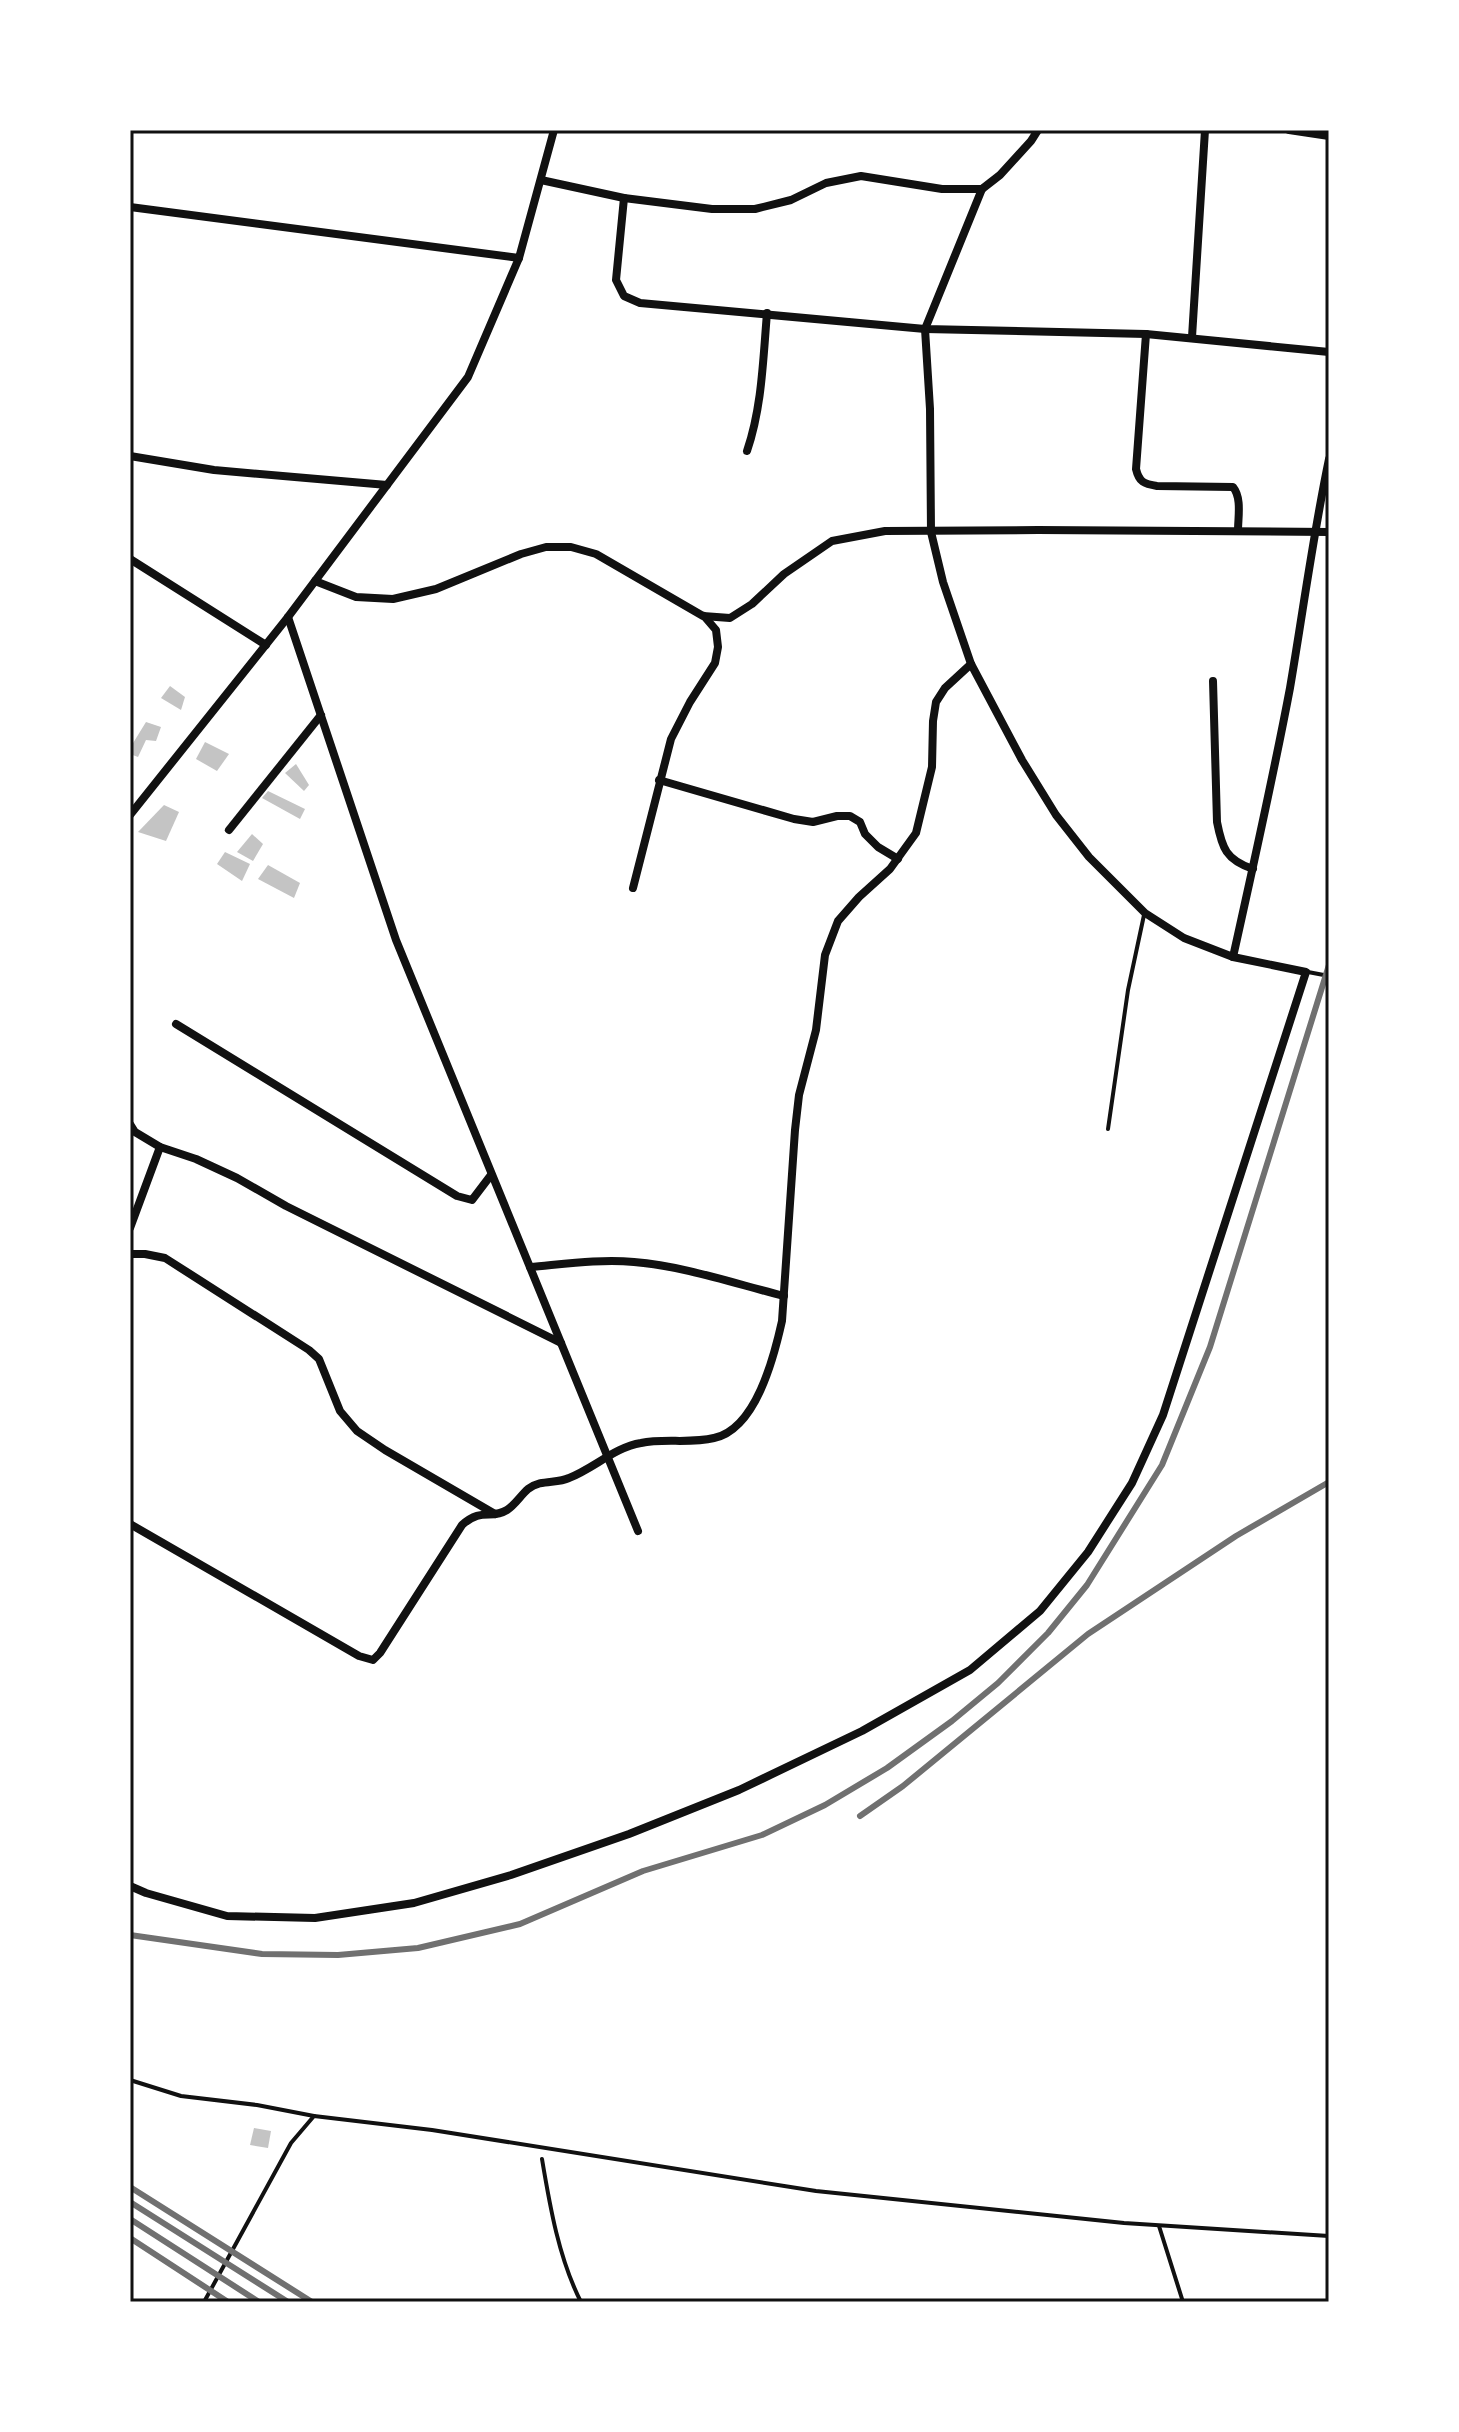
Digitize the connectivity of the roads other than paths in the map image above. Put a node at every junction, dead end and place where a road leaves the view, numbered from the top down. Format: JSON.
{"nodes":[{"id":1,"x":554,"y":130,"type":"edge"},
{"id":2,"x":1038,"y":130,"type":"edge"},
{"id":3,"x":1205,"y":130,"type":"edge"},
{"id":4,"x":1289,"y":130,"type":"edge"},
{"id":5,"x":1329,"y":136,"type":"edge"},
{"id":6,"x":541,"y":180,"type":"junction"},
{"id":7,"x":982,"y":189,"type":"junction"},
{"id":8,"x":624,"y":198,"type":"junction"},
{"id":9,"x":130,"y":207,"type":"edge"},
{"id":10,"x":519,"y":258,"type":"junction"},
{"id":11,"x":767,"y":313,"type":"junction"},
{"id":12,"x":925,"y":329,"type":"junction"},
{"id":13,"x":1146,"y":334,"type":"junction"},
{"id":14,"x":1192,"y":337,"type":"junction"},
{"id":15,"x":1329,"y":352,"type":"edge"},
{"id":16,"x":747,"y":451,"type":"dead end"},
{"id":17,"x":130,"y":456,"type":"edge"},
{"id":18,"x":1329,"y":459,"type":"edge"},
{"id":19,"x":387,"y":485,"type":"junction"},
{"id":20,"x":1238,"y":531,"type":"junction"},
{"id":21,"x":1314,"y":531,"type":"junction"},
{"id":22,"x":931,"y":532,"type":"junction"},
{"id":23,"x":1329,"y":532,"type":"edge"},
{"id":24,"x":130,"y":559,"type":"edge"},
{"id":25,"x":315,"y":581,"type":"junction"},
{"id":26,"x":703,"y":616,"type":"junction"},
{"id":27,"x":288,"y":617,"type":"junction"},
{"id":28,"x":266,"y":645,"type":"junction"},
{"id":29,"x":971,"y":664,"type":"junction"},
{"id":30,"x":1213,"y":681,"type":"dead end"},
{"id":31,"x":321,"y":715,"type":"junction"},
{"id":32,"x":659,"y":780,"type":"junction"},
{"id":33,"x":130,"y":815,"type":"edge"},
{"id":34,"x":229,"y":830,"type":"dead end"},
{"id":35,"x":898,"y":859,"type":"junction"},
{"id":36,"x":1253,"y":869,"type":"junction"},
{"id":37,"x":633,"y":888,"type":"dead end"},
{"id":38,"x":1145,"y":913,"type":"junction"},
{"id":39,"x":1233,"y":957,"type":"junction"},
{"id":40,"x":1306,"y":972,"type":"junction"},
{"id":41,"x":1329,"y":976,"type":"edge"},
{"id":42,"x":176,"y":1024,"type":"dead end"},
{"id":43,"x":130,"y":1124,"type":"edge"},
{"id":44,"x":1108,"y":1129,"type":"dead end"},
{"id":45,"x":160,"y":1147,"type":"junction"},
{"id":46,"x":491,"y":1175,"type":"junction"},
{"id":47,"x":130,"y":1228,"type":"edge"},
{"id":48,"x":130,"y":1254,"type":"edge"},
{"id":49,"x":530,"y":1267,"type":"junction"},
{"id":50,"x":784,"y":1296,"type":"junction"},
{"id":51,"x":562,"y":1343,"type":"junction"},
{"id":52,"x":608,"y":1459,"type":"junction"},
{"id":53,"x":496,"y":1514,"type":"junction"},
{"id":54,"x":130,"y":1524,"type":"edge"},
{"id":55,"x":638,"y":1531,"type":"dead end"},
{"id":56,"x":130,"y":1886,"type":"edge"},
{"id":57,"x":130,"y":2080,"type":"edge"},
{"id":58,"x":314,"y":2116,"type":"junction"},
{"id":59,"x":1159,"y":2226,"type":"junction"},
{"id":60,"x":1329,"y":2236,"type":"edge"},
{"id":61,"x":204,"y":2302,"type":"edge"},
{"id":62,"x":1183,"y":2302,"type":"edge"}],
"edges":[{"from":1,"to":6,"type":"street"},
{"from":2,"to":7,"type":"street"},
{"from":3,"to":14,"type":"street"},
{"from":4,"to":5,"type":"street"},
{"from":6,"to":8,"type":"street"},
{"from":6,"to":10,"type":"street"},
{"from":7,"to":8,"type":"street"},
{"from":7,"to":12,"type":"street"},
{"from":8,"to":11,"type":"street"},
{"from":9,"to":10,"type":"street"},
{"from":10,"to":19,"type":"street"},
{"from":11,"to":12,"type":"street"},
{"from":11,"to":16,"type":"street"},
{"from":12,"to":13,"type":"street"},
{"from":12,"to":22,"type":"street"},
{"from":13,"to":14,"type":"street"},
{"from":13,"to":20,"type":"street"},
{"from":14,"to":15,"type":"street"},
{"from":17,"to":19,"type":"street"},
{"from":18,"to":21,"type":"street"},
{"from":19,"to":25,"type":"street"},
{"from":20,"to":21,"type":"street"},
{"from":20,"to":22,"type":"street"},
{"from":21,"to":23,"type":"street"},
{"from":21,"to":36,"type":"street"},
{"from":22,"to":26,"type":"street"},
{"from":22,"to":29,"type":"street"},
{"from":24,"to":28,"type":"street"},
{"from":25,"to":26,"type":"street"},
{"from":25,"to":27,"type":"street"},
{"from":26,"to":32,"type":"street"},
{"from":27,"to":28,"type":"street"},
{"from":27,"to":31,"type":"street"},
{"from":28,"to":33,"type":"street"},
{"from":29,"to":35,"type":"street"},
{"from":29,"to":38,"type":"street"},
{"from":30,"to":36,"type":"street"},
{"from":31,"to":34,"type":"street"},
{"from":31,"to":46,"type":"street"},
{"from":32,"to":35,"type":"street"},
{"from":32,"to":37,"type":"street"},
{"from":35,"to":50,"type":"street"},
{"from":36,"to":39,"type":"street"},
{"from":38,"to":39,"type":"street"},
{"from":38,"to":44,"type":"lane"},
{"from":39,"to":40,"type":"street"},
{"from":40,"to":41,"type":"lane"},
{"from":40,"to":56,"type":"street"},
{"from":42,"to":46,"type":"street"},
{"from":43,"to":45,"type":"street"},
{"from":45,"to":47,"type":"street"},
{"from":45,"to":51,"type":"street"},
{"from":46,"to":49,"type":"street"},
{"from":48,"to":53,"type":"street"},
{"from":49,"to":50,"type":"street"},
{"from":49,"to":51,"type":"street"},
{"from":50,"to":52,"type":"street"},
{"from":51,"to":52,"type":"street"},
{"from":52,"to":53,"type":"street"},
{"from":52,"to":55,"type":"street"},
{"from":53,"to":54,"type":"street"},
{"from":57,"to":58,"type":"lane"},
{"from":58,"to":59,"type":"lane"},
{"from":58,"to":61,"type":"lane"},
{"from":59,"to":60,"type":"lane"},
{"from":59,"to":62,"type":"lane"}]}
